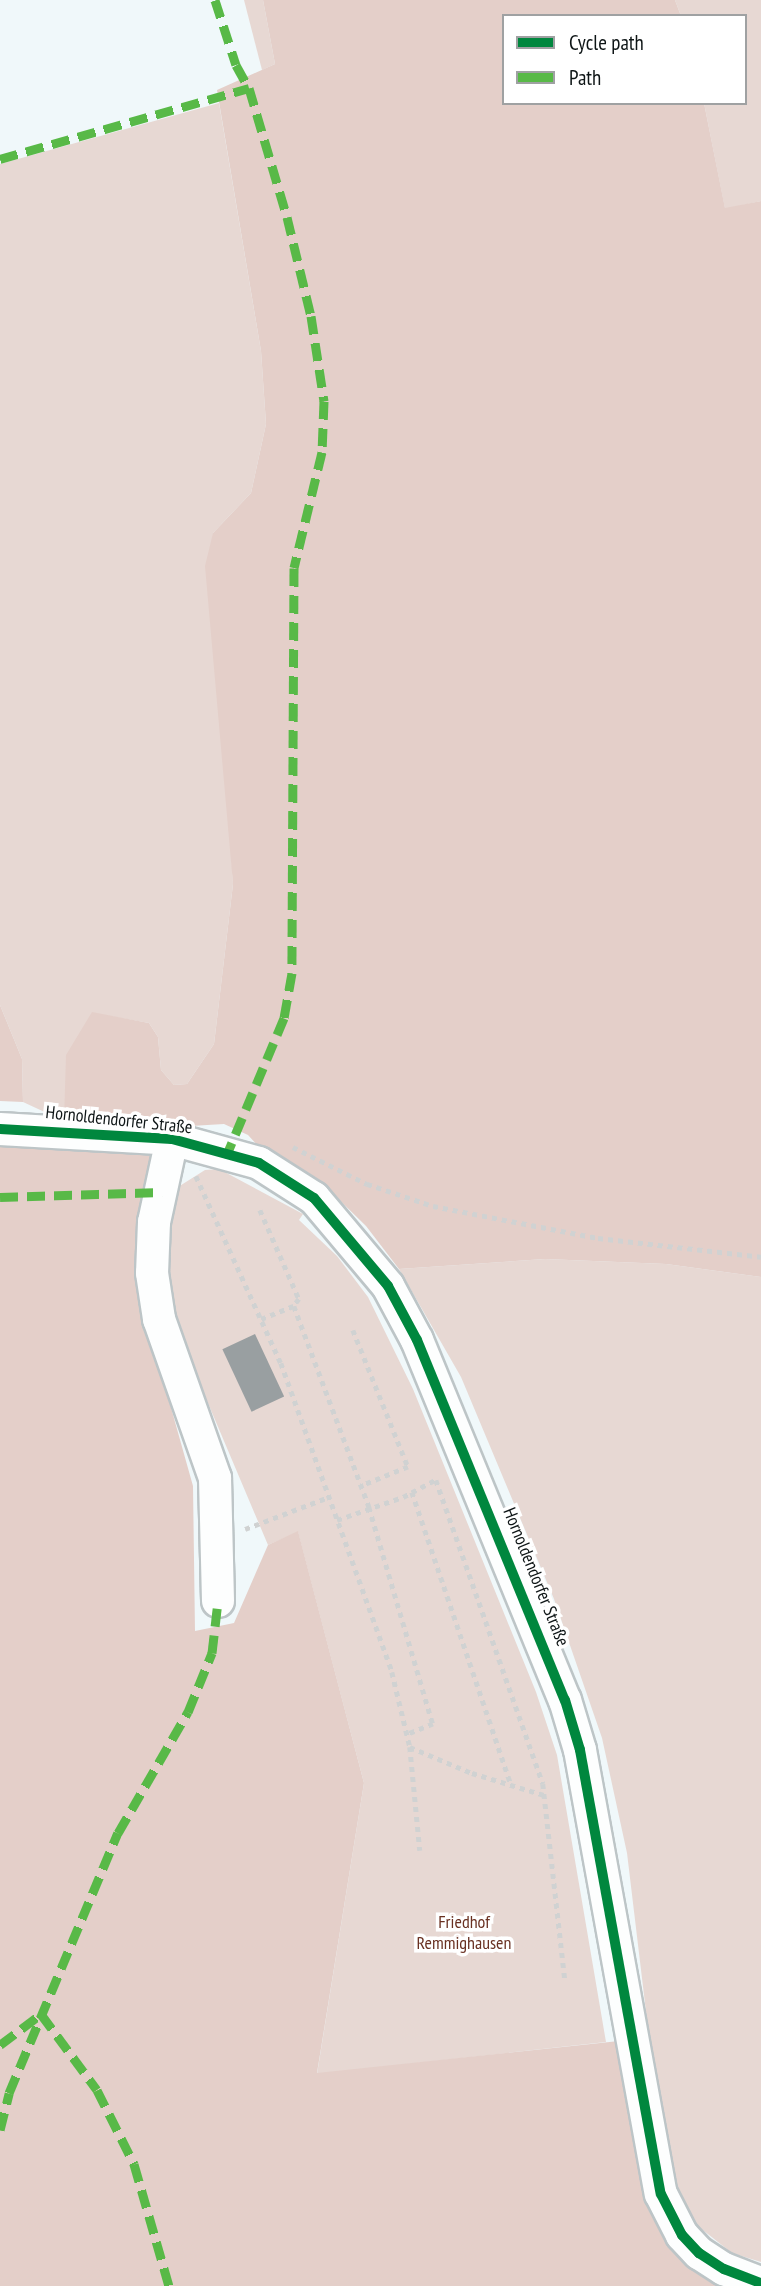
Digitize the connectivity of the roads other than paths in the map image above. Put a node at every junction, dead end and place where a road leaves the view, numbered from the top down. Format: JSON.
{"nodes":[{"id":1,"x":0,"y":1129,"type":"edge"},
{"id":2,"x":178,"y":1141,"type":"junction"},
{"id":3,"x":218,"y":1601,"type":"dead end"},
{"id":4,"x":761,"y":2283,"type":"edge"}],
"edges":[{"from":1,"to":2,"type":"street","name":"Hornoldendorfer Straße"},
{"from":2,"to":3,"type":"street"},
{"from":2,"to":4,"type":"street","name":"Hornoldendorfer Straße"}]}
